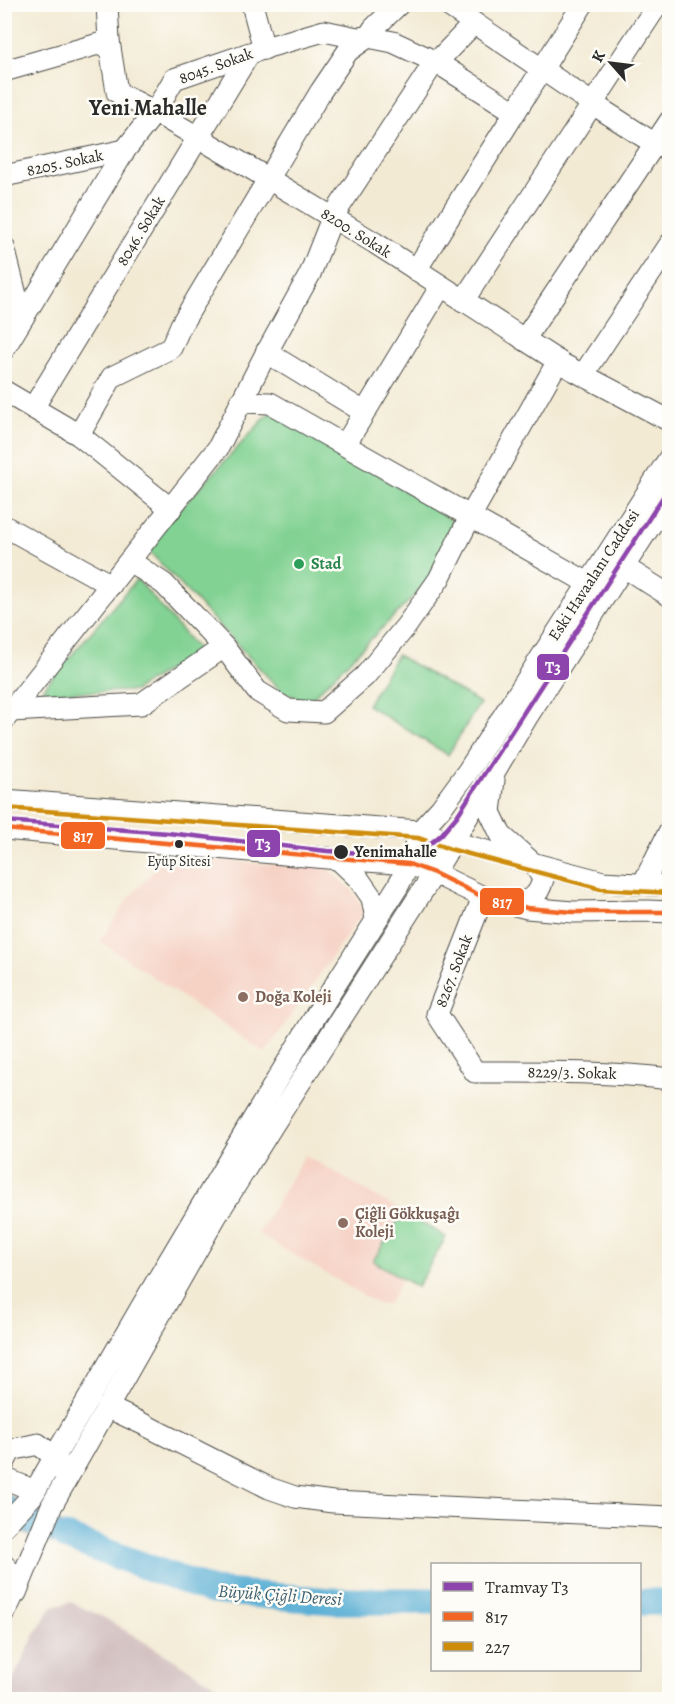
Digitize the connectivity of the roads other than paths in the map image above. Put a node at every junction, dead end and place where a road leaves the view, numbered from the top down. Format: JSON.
{"nodes":[{"id":1,"x":107,"y":4,"type":"edge"},
{"id":2,"x":252,"y":4,"type":"edge"},
{"id":3,"x":399,"y":4,"type":"edge"},
{"id":4,"x":446,"y":4,"type":"edge"},
{"id":5,"x":583,"y":4,"type":"edge"},
{"id":6,"x":658,"y":4,"type":"edge"},
{"id":7,"x":474,"y":23,"type":"junction"},
{"id":8,"x":368,"y":37,"type":"junction"},
{"id":9,"x":109,"y":41,"type":"junction"},
{"id":10,"x":257,"y":51,"type":"junction"},
{"id":11,"x":436,"y":62,"type":"junction"},
{"id":12,"x":542,"y":69,"type":"junction"},
{"id":13,"x":4,"y":71,"type":"edge"},
{"id":14,"x":593,"y":104,"type":"junction"},
{"id":15,"x":155,"y":112,"type":"junction"},
{"id":16,"x":515,"y":112,"type":"junction"},
{"id":17,"x":669,"y":121,"type":"edge"},
{"id":18,"x":198,"y":137,"type":"junction"},
{"id":19,"x":655,"y":144,"type":"junction"},
{"id":20,"x":125,"y":150,"type":"junction"},
{"id":21,"x":4,"y":176,"type":"edge"},
{"id":22,"x":268,"y":179,"type":"junction"},
{"id":23,"x":332,"y":218,"type":"junction"},
{"id":24,"x":669,"y":244,"type":"edge"},
{"id":25,"x":4,"y":247,"type":"edge"},
{"id":26,"x":416,"y":270,"type":"junction"},
{"id":27,"x":8,"y":276,"type":"edge"},
{"id":28,"x":441,"y":286,"type":"junction"},
{"id":29,"x":463,"y":300,"type":"junction"},
{"id":30,"x":22,"y":319,"type":"junction"},
{"id":31,"x":524,"y":340,"type":"junction"},
{"id":32,"x":4,"y":349,"type":"edge"},
{"id":33,"x":266,"y":352,"type":"junction"},
{"id":34,"x":558,"y":361,"type":"junction"},
{"id":35,"x":583,"y":375,"type":"junction"},
{"id":36,"x":4,"y":391,"type":"edge"},
{"id":37,"x":240,"y":402,"type":"junction"},
{"id":38,"x":33,"y":408,"type":"junction"},
{"id":39,"x":364,"y":412,"type":"junction"},
{"id":40,"x":669,"y":421,"type":"edge"},
{"id":41,"x":79,"y":435,"type":"junction"},
{"id":42,"x":345,"y":445,"type":"junction"},
{"id":43,"x":669,"y":457,"type":"edge"},
{"id":44,"x":669,"y":495,"type":"edge"},
{"id":45,"x":171,"y":508,"type":"junction"},
{"id":46,"x":470,"y":517,"type":"junction"},
{"id":47,"x":4,"y":526,"type":"edge"},
{"id":48,"x":130,"y":561,"type":"junction"},
{"id":49,"x":624,"y":567,"type":"junction"},
{"id":50,"x":588,"y":583,"type":"junction"},
{"id":51,"x":111,"y":585,"type":"junction"},
{"id":52,"x":669,"y":596,"type":"edge"},
{"id":53,"x":224,"y":647,"type":"junction"},
{"id":54,"x":7,"y":712,"type":"edge"},
{"id":55,"x":495,"y":770,"type":"junction"},
{"id":56,"x":4,"y":800,"type":"edge"},
{"id":57,"x":4,"y":829,"type":"edge"},
{"id":58,"x":669,"y":830,"type":"edge"},
{"id":59,"x":420,"y":831,"type":"junction"},
{"id":60,"x":452,"y":842,"type":"junction"},
{"id":61,"x":338,"y":860,"type":"junction"},
{"id":62,"x":409,"y":864,"type":"junction"},
{"id":63,"x":535,"y":865,"type":"junction"},
{"id":64,"x":434,"y":873,"type":"junction"},
{"id":65,"x":643,"y":884,"type":"junction"},
{"id":66,"x":669,"y":886,"type":"edge"},
{"id":67,"x":483,"y":897,"type":"junction"},
{"id":68,"x":511,"y":904,"type":"junction"},
{"id":69,"x":669,"y":912,"type":"edge"},
{"id":70,"x":376,"y":919,"type":"junction"},
{"id":71,"x":475,"y":1072,"type":"joint"},
{"id":72,"x":669,"y":1079,"type":"edge"},
{"id":73,"x":107,"y":1407,"type":"junction"},
{"id":74,"x":55,"y":1457,"type":"junction"},
{"id":75,"x":4,"y":1463,"type":"edge"},
{"id":76,"x":4,"y":1478,"type":"edge"},
{"id":77,"x":66,"y":1480,"type":"junction"},
{"id":78,"x":34,"y":1494,"type":"junction"},
{"id":79,"x":669,"y":1517,"type":"edge"},
{"id":80,"x":4,"y":1526,"type":"edge"},
{"id":81,"x":4,"y":1565,"type":"edge"},
{"id":82,"x":16,"y":1593,"type":"junction"},
{"id":83,"x":4,"y":1613,"type":"edge"}],
"edges":[{"from":1,"to":9,"type":"street","name":"8200. Sokak"},
{"from":2,"to":10,"type":"street"},
{"from":3,"to":8,"type":"street"},
{"from":4,"to":7,"type":"street"},
{"from":5,"to":12,"type":"street"},
{"from":6,"to":14,"type":"street"},
{"from":7,"to":11,"type":"street"},
{"from":7,"to":12,"type":"street"},
{"from":8,"to":10,"type":"street","name":"8045. Sokak"},
{"from":8,"to":11,"type":"street","name":"8045. Sokak"},
{"from":8,"to":22,"type":"street"},
{"from":9,"to":13,"type":"street"},
{"from":9,"to":15,"type":"street","name":"8200. Sokak"},
{"from":10,"to":15,"type":"street","name":"8045. Sokak"},
{"from":10,"to":18,"type":"street","name":"8046. Sokak"},
{"from":11,"to":16,"type":"street","name":"8045. Sokak"},
{"from":11,"to":23,"type":"street"},
{"from":12,"to":14,"type":"street"},
{"from":12,"to":16,"type":"street"},
{"from":14,"to":19,"type":"street"},
{"from":14,"to":29,"type":"street"},
{"from":15,"to":18,"type":"street","name":"8200. Sokak"},
{"from":15,"to":20,"type":"street","name":"8045. Sokak"},
{"from":16,"to":26,"type":"street"},
{"from":17,"to":19,"type":"street"},
{"from":18,"to":22,"type":"street","name":"8200. Sokak"},
{"from":18,"to":38,"type":"street","name":"8046. Sokak"},
{"from":19,"to":31,"type":"street"},
{"from":20,"to":21,"type":"street","name":"8205. Sokak"},
{"from":20,"to":30,"type":"street","name":"8045. Sokak"},
{"from":22,"to":23,"type":"street","name":"8200. Sokak"},
{"from":22,"to":41,"type":"street"},
{"from":23,"to":26,"type":"street","name":"8200. Sokak"},
{"from":23,"to":33,"type":"street"},
{"from":24,"to":35,"type":"street"},
{"from":25,"to":27,"type":"street"},
{"from":26,"to":28,"type":"street","name":"8200. Sokak"},
{"from":27,"to":30,"type":"street"},
{"from":28,"to":29,"type":"street","name":"8200. Sokak"},
{"from":28,"to":39,"type":"street"},
{"from":29,"to":31,"type":"street","name":"8200. Sokak"},
{"from":30,"to":32,"type":"street","name":"8045. Sokak"},
{"from":31,"to":34,"type":"street","name":"8200. Sokak"},
{"from":33,"to":37,"type":"street"},
{"from":33,"to":39,"type":"street"},
{"from":34,"to":35,"type":"street","name":"8200. Sokak"},
{"from":34,"to":46,"type":"street"},
{"from":35,"to":40,"type":"street","name":"8200. Sokak"},
{"from":36,"to":38,"type":"street"},
{"from":37,"to":42,"type":"street"},
{"from":37,"to":45,"type":"street"},
{"from":38,"to":41,"type":"street"},
{"from":39,"to":42,"type":"street"},
{"from":41,"to":45,"type":"street"},
{"from":42,"to":46,"type":"street"},
{"from":43,"to":50,"type":"street","name":"Eski Havaalanı Caddesi"},
{"from":44,"to":49,"type":"street","name":"Eski Havaalanı Caddesi"},
{"from":45,"to":48,"type":"street"},
{"from":46,"to":50,"type":"street"},
{"from":46,"to":53,"type":"street"},
{"from":47,"to":51,"type":"street"},
{"from":48,"to":51,"type":"street"},
{"from":48,"to":53,"type":"street"},
{"from":49,"to":52,"type":"street"},
{"from":49,"to":55,"type":"street","name":"Eski Havaalanı Caddesi"},
{"from":50,"to":59,"type":"street","name":"Eski Havaalanı Caddesi"},
{"from":51,"to":54,"type":"street"},
{"from":53,"to":54,"type":"street"},
{"from":55,"to":60,"type":"street","name":"Eski Havaalanı Caddesi"},
{"from":55,"to":63,"type":"street"},
{"from":56,"to":59,"type":"street"},
{"from":57,"to":61,"type":"street"},
{"from":58,"to":65,"type":"street"},
{"from":59,"to":60,"type":"street"},
{"from":59,"to":62,"type":"street","name":"Eski Havaalanı Caddesi"},
{"from":60,"to":63,"type":"street"},
{"from":60,"to":64,"type":"street","name":"Eski Havaalanı Caddesi"},
{"from":61,"to":62,"type":"street"},
{"from":61,"to":70,"type":"street"},
{"from":62,"to":64,"type":"street"},
{"from":62,"to":70,"type":"street","name":"Eski Havaalanı Caddesi"},
{"from":63,"to":65,"type":"street"},
{"from":63,"to":68,"type":"street"},
{"from":64,"to":67,"type":"street"},
{"from":64,"to":73,"type":"street","name":"Eski Havaalanı Caddesi"},
{"from":65,"to":66,"type":"street"},
{"from":67,"to":68,"type":"street"},
{"from":67,"to":71,"type":"street","name":"8267. Sokak"},
{"from":68,"to":69,"type":"street"},
{"from":70,"to":74,"type":"street","name":"Eski Havaalanı Caddesi"},
{"from":71,"to":72,"type":"street","name":"8229/3. Sokak"},
{"from":73,"to":77,"type":"street","name":"Eski Havaalanı Caddesi"},
{"from":73,"to":79,"type":"street"},
{"from":74,"to":75,"type":"street"},
{"from":74,"to":77,"type":"street"},
{"from":74,"to":78,"type":"street","name":"Eski Havaalanı Caddesi"},
{"from":76,"to":78,"type":"street"},
{"from":77,"to":82,"type":"street","name":"Eski Havaalanı Caddesi"},
{"from":78,"to":80,"type":"street","name":"Eski Havaalanı Caddesi"},
{"from":81,"to":82,"type":"street"},
{"from":82,"to":83,"type":"street","name":"Eski Havaalanı Caddesi"}]}
